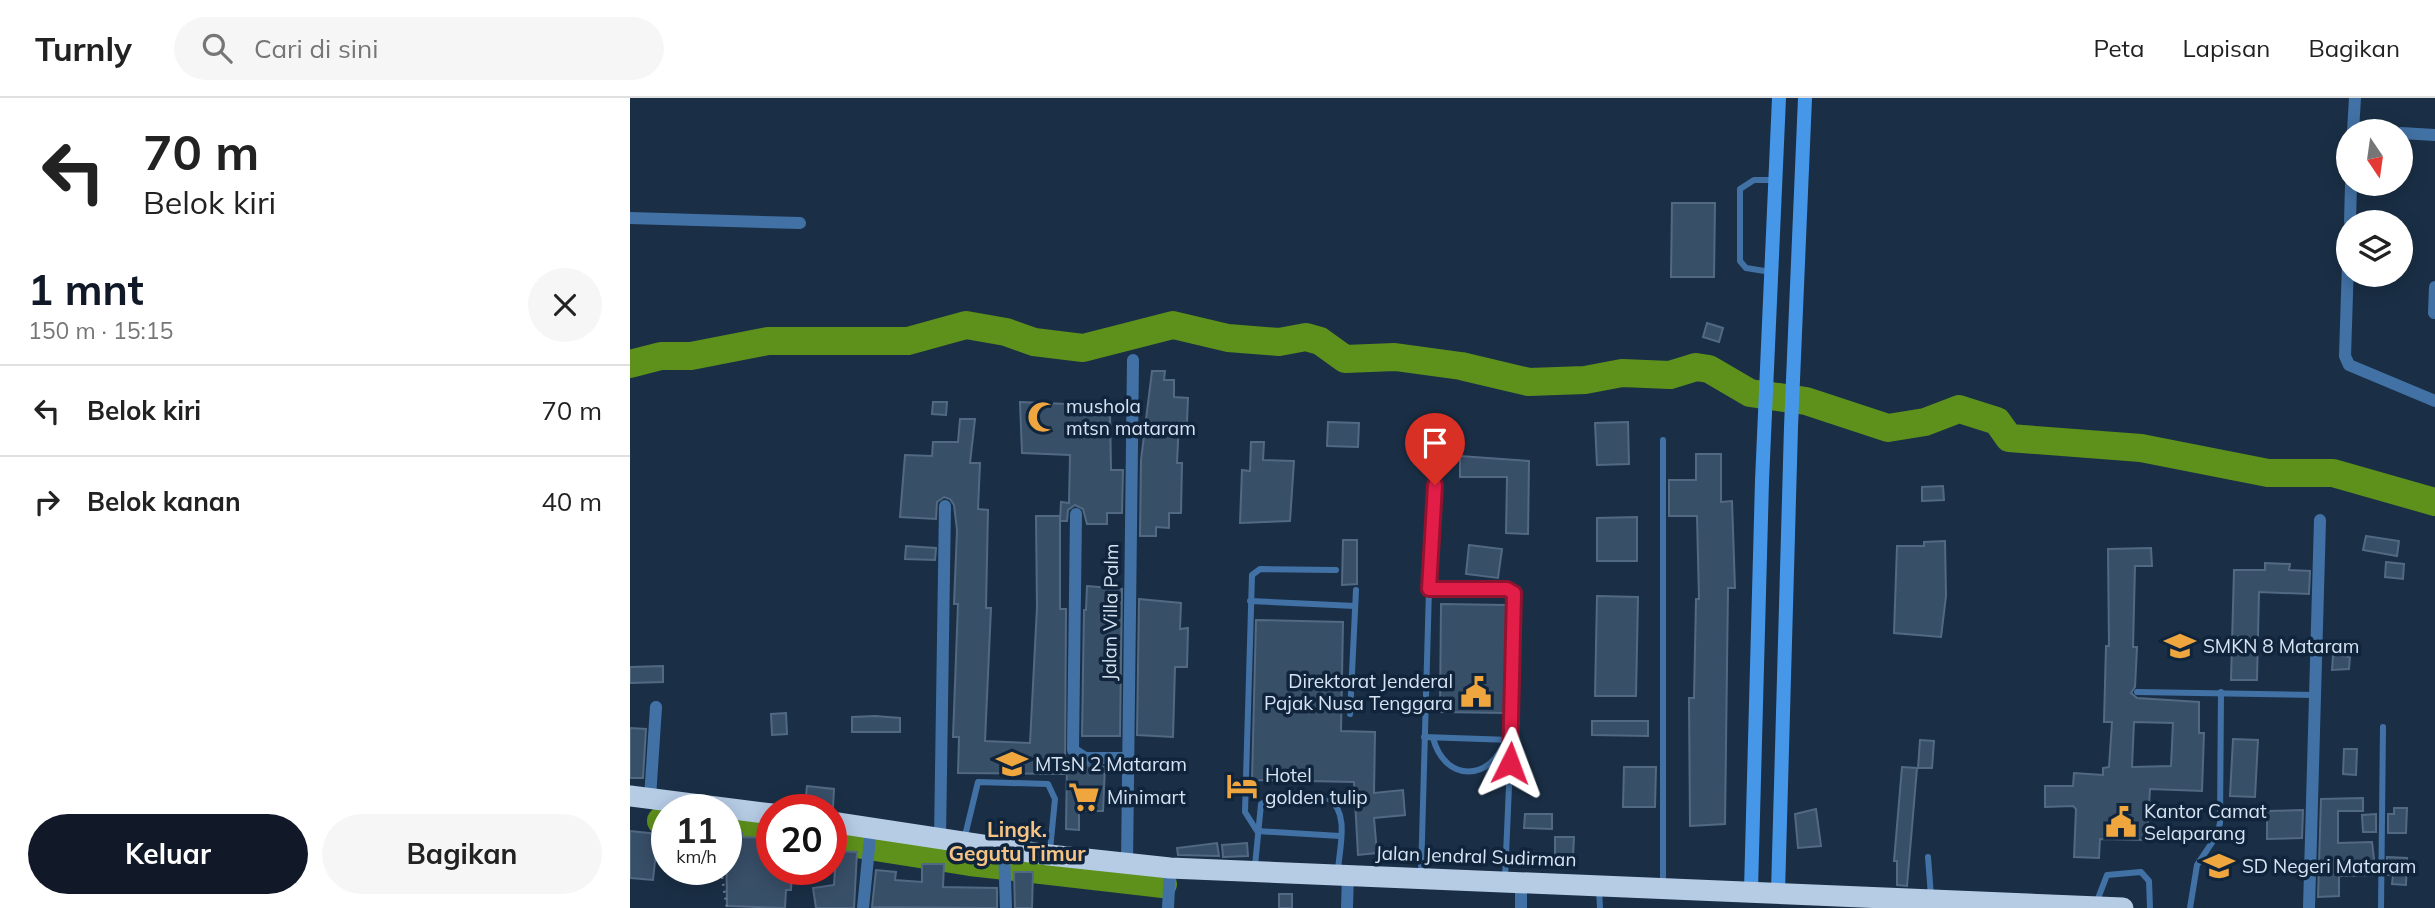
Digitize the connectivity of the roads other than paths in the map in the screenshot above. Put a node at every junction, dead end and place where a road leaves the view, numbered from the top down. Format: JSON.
{"nodes":[{"id":1,"x":1779,"y":98,"type":"edge"},
{"id":2,"x":1805,"y":98,"type":"edge"},
{"id":3,"x":2355,"y":98,"type":"edge"},
{"id":4,"x":2354,"y":119,"type":"edge"},
{"id":5,"x":2413,"y":134,"type":"edge"},
{"id":6,"x":2435,"y":135,"type":"edge"},
{"id":7,"x":1775,"y":180,"type":"junction"},
{"id":8,"x":630,"y":218,"type":"edge"},
{"id":9,"x":800,"y":223,"type":"dead end"},
{"id":10,"x":1771,"y":272,"type":"junction"},
{"id":11,"x":2347,"y":287,"type":"edge"},
{"id":12,"x":2435,"y":287,"type":"edge"},
{"id":13,"x":2434,"y":313,"type":"edge"},
{"id":14,"x":1133,"y":360,"type":"dead end"},
{"id":15,"x":2435,"y":401,"type":"edge"},
{"id":16,"x":1663,"y":440,"type":"dead end"},
{"id":17,"x":1435,"y":485,"type":"dead end"},
{"id":18,"x":945,"y":506,"type":"dead end"},
{"id":19,"x":1076,"y":514,"type":"dead end"},
{"id":20,"x":2320,"y":520,"type":"dead end"},
{"id":21,"x":1336,"y":570,"type":"dead end"},
{"id":22,"x":1429,"y":589,"type":"junction"},
{"id":23,"x":1356,"y":590,"type":"dead end"},
{"id":24,"x":1250,"y":601,"type":"junction"},
{"id":25,"x":1355,"y":606,"type":"junction"},
{"id":26,"x":2137,"y":692,"type":"dead end"},
{"id":27,"x":2221,"y":692,"type":"junction"},
{"id":28,"x":2314,"y":695,"type":"junction"},
{"id":29,"x":656,"y":707,"type":"dead end"},
{"id":30,"x":1350,"y":714,"type":"dead end"},
{"id":31,"x":2383,"y":727,"type":"dead end"},
{"id":32,"x":1429,"y":738,"type":"junction"},
{"id":33,"x":1509,"y":739,"type":"junction"},
{"id":34,"x":1128,"y":758,"type":"junction"},
{"id":35,"x":640,"y":797,"type":"edge"},
{"id":36,"x":756,"y":812,"type":"edge"},
{"id":37,"x":847,"y":824,"type":"edge"},
{"id":38,"x":872,"y":828,"type":"junction"},
{"id":39,"x":1257,"y":831,"type":"junction"},
{"id":40,"x":1340,"y":836,"type":"junction"},
{"id":41,"x":940,"y":838,"type":"junction"},
{"id":42,"x":963,"y":842,"type":"junction"},
{"id":43,"x":1004,"y":848,"type":"junction"},
{"id":44,"x":1049,"y":855,"type":"junction"},
{"id":45,"x":1928,"y":857,"type":"dead end"},
{"id":46,"x":1127,"y":864,"type":"junction"},
{"id":47,"x":1170,"y":868,"type":"junction"},
{"id":48,"x":1255,"y":872,"type":"junction"},
{"id":49,"x":1343,"y":874,"type":"junction"},
{"id":50,"x":1421,"y":877,"type":"junction"},
{"id":51,"x":1513,"y":881,"type":"junction"},
{"id":52,"x":1599,"y":884,"type":"junction"},
{"id":53,"x":1662,"y":887,"type":"junction"},
{"id":54,"x":1751,"y":890,"type":"junction"},
{"id":55,"x":1778,"y":892,"type":"junction"},
{"id":56,"x":1927,"y":901,"type":"edge"},
{"id":57,"x":2038,"y":906,"type":"edge"},
{"id":58,"x":2096,"y":907,"type":"edge"},
{"id":59,"x":863,"y":908,"type":"edge"},
{"id":60,"x":1006,"y":908,"type":"edge"},
{"id":61,"x":1168,"y":908,"type":"edge"},
{"id":62,"x":1348,"y":908,"type":"edge"},
{"id":63,"x":1521,"y":908,"type":"edge"},
{"id":64,"x":1600,"y":908,"type":"edge"},
{"id":65,"x":2123,"y":908,"type":"edge"},
{"id":66,"x":2150,"y":908,"type":"edge"},
{"id":67,"x":2190,"y":908,"type":"edge"},
{"id":68,"x":2309,"y":908,"type":"edge"},
{"id":69,"x":2381,"y":908,"type":"edge"}],
"edges":[{"from":1,"to":7,"type":"main road"},
{"from":2,"to":55,"type":"main road"},
{"from":3,"to":4,"type":"street"},
{"from":5,"to":6,"type":"street"},
{"from":7,"to":10,"type":"main road"},
{"from":7,"to":10,"type":"lane"},
{"from":8,"to":9,"type":"street"},
{"from":10,"to":54,"type":"main road"},
{"from":11,"to":15,"type":"street"},
{"from":12,"to":13,"type":"street"},
{"from":14,"to":34,"type":"street","name":"Jalan Villa Palm"},
{"from":16,"to":53,"type":"lane"},
{"from":17,"to":22,"type":"lane"},
{"from":18,"to":41,"type":"street"},
{"from":19,"to":34,"type":"street"},
{"from":20,"to":28,"type":"street"},
{"from":21,"to":24,"type":"lane"},
{"from":22,"to":32,"type":"lane"},
{"from":22,"to":33,"type":"lane"},
{"from":23,"to":25,"type":"lane"},
{"from":24,"to":25,"type":"lane"},
{"from":24,"to":39,"type":"lane"},
{"from":25,"to":30,"type":"lane"},
{"from":26,"to":27,"type":"lane"},
{"from":27,"to":28,"type":"lane"},
{"from":27,"to":67,"type":"lane"},
{"from":28,"to":68,"type":"street"},
{"from":29,"to":35,"type":"street"},
{"from":31,"to":69,"type":"lane"},
{"from":32,"to":33,"type":"lane"},
{"from":32,"to":33,"type":"lane"},
{"from":32,"to":50,"type":"lane"},
{"from":33,"to":51,"type":"lane"},
{"from":34,"to":46,"type":"street","name":"Jalan Villa Palm"},
{"from":35,"to":36,"type":"highway"},
{"from":37,"to":38,"type":"highway","name":"Jalan Jendral Sudirman"},
{"from":38,"to":41,"type":"highway","name":"Jalan Jendral Sudirman"},
{"from":38,"to":59,"type":"street"},
{"from":39,"to":40,"type":"lane"},
{"from":39,"to":40,"type":"lane"},
{"from":39,"to":48,"type":"lane"},
{"from":40,"to":49,"type":"lane"},
{"from":41,"to":42,"type":"highway","name":"Jalan Jendral Sudirman"},
{"from":42,"to":43,"type":"highway","name":"Jalan Jendral Sudirman"},
{"from":42,"to":44,"type":"lane"},
{"from":43,"to":44,"type":"highway","name":"Jalan Jendral Sudirman"},
{"from":43,"to":60,"type":"street"},
{"from":44,"to":46,"type":"highway","name":"Jalan Jendral Sudirman"},
{"from":45,"to":56,"type":"lane"},
{"from":46,"to":47,"type":"highway","name":"Jalan Jendral Sudirman"},
{"from":47,"to":48,"type":"highway","name":"Jalan Jendral Sudirman"},
{"from":47,"to":61,"type":"street"},
{"from":48,"to":49,"type":"highway","name":"Jalan Jendral Sudirman"},
{"from":49,"to":50,"type":"highway","name":"Jalan Jendral Sudirman"},
{"from":49,"to":62,"type":"street"},
{"from":50,"to":51,"type":"highway","name":"Jalan Jendral Sudirman"},
{"from":51,"to":52,"type":"highway","name":"Jalan Jendral Sudirman"},
{"from":51,"to":63,"type":"street"},
{"from":52,"to":53,"type":"highway","name":"Jalan Jendral Sudirman"},
{"from":52,"to":64,"type":"lane"},
{"from":53,"to":54,"type":"highway","name":"Jalan Jendral Sudirman"},
{"from":54,"to":55,"type":"highway","name":"Jalan Jendral Sudirman"},
{"from":55,"to":56,"type":"highway","name":"Jalan Jendral Sudirman"},
{"from":56,"to":57,"type":"highway","name":"Jalan Jendral Sudirman"},
{"from":57,"to":58,"type":"highway","name":"Jalan Jendral Sudirman"},
{"from":58,"to":65,"type":"highway","name":"Jalan Jendral Sudirman"},
{"from":58,"to":66,"type":"lane"}]}
